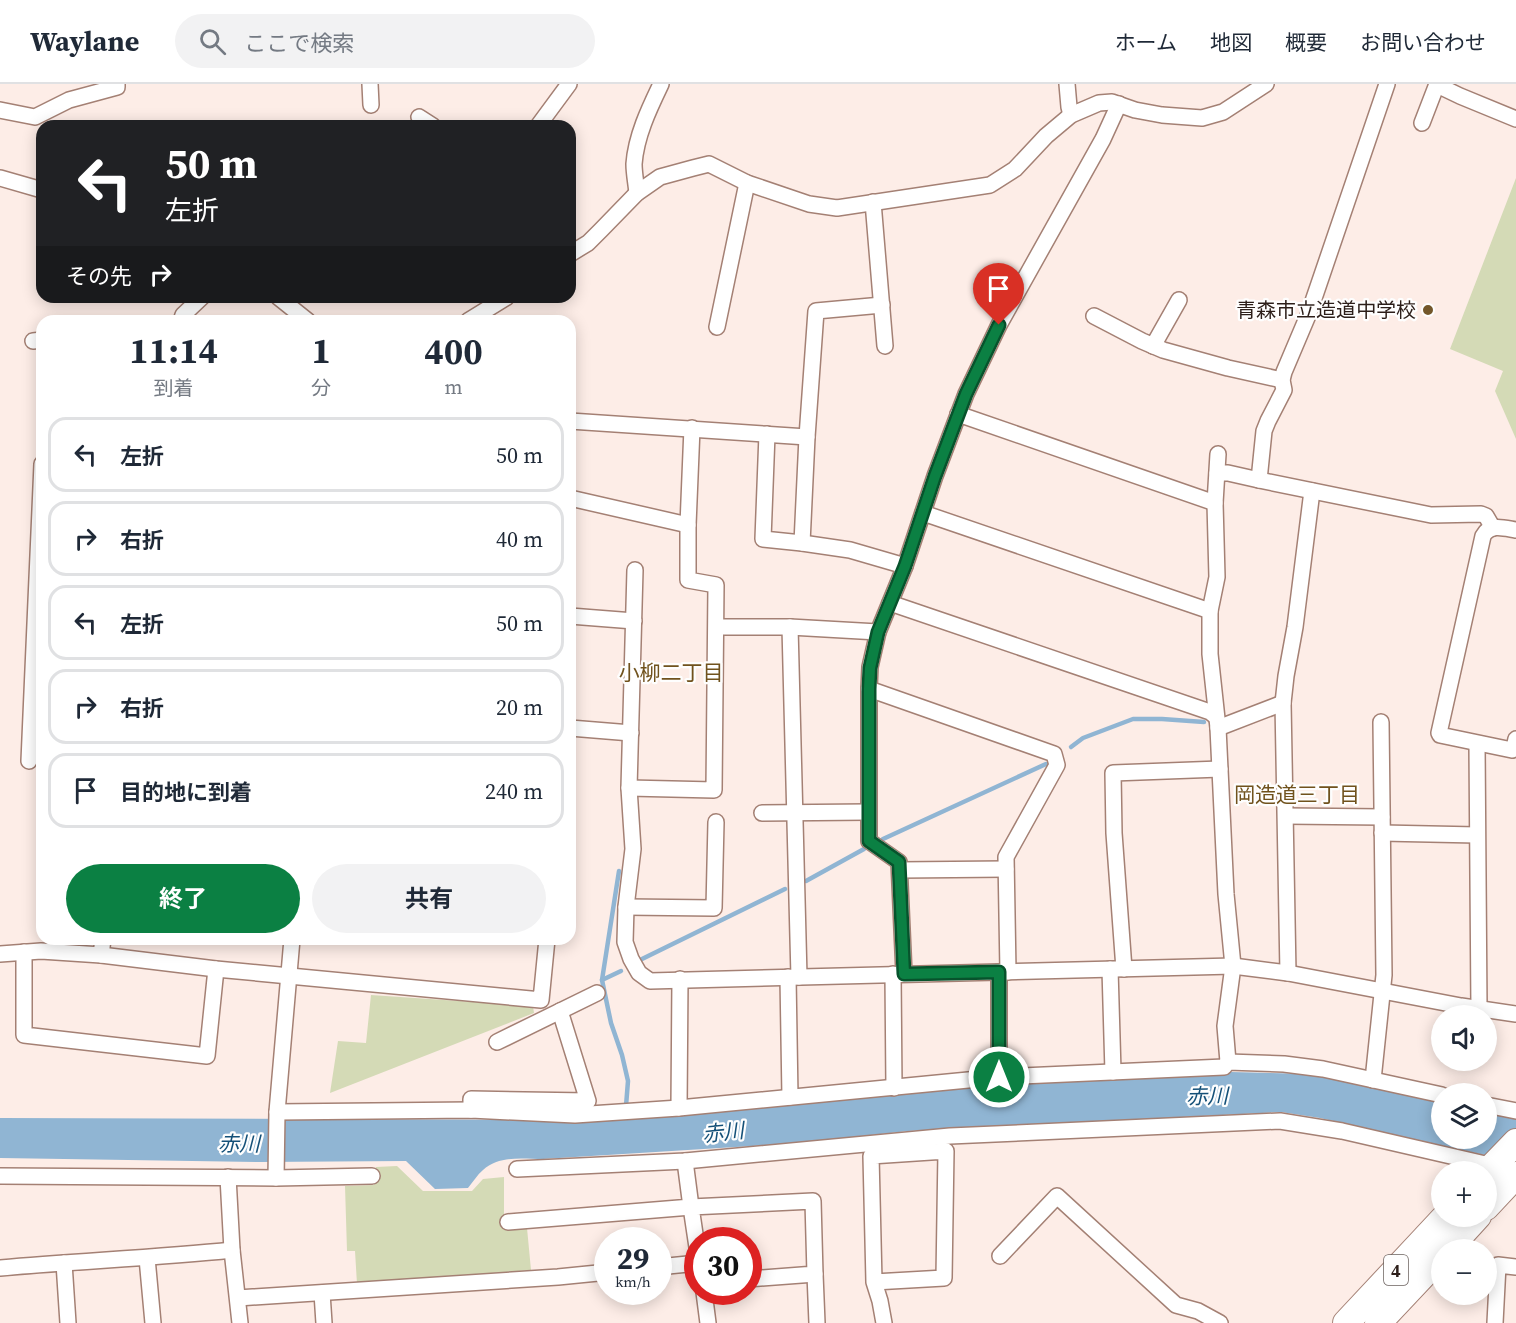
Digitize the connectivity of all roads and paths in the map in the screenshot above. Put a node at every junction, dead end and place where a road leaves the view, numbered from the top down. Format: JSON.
{"nodes":[{"id":1,"x":117,"y":84,"type":"edge"},
{"id":2,"x":370,"y":84,"type":"edge"},
{"id":3,"x":569,"y":84,"type":"edge"},
{"id":4,"x":661,"y":84,"type":"edge"},
{"id":5,"x":1067,"y":84,"type":"edge"},
{"id":6,"x":1266,"y":84,"type":"edge"},
{"id":7,"x":1387,"y":84,"type":"edge"},
{"id":8,"x":1437,"y":84,"type":"edge"},
{"id":9,"x":1119,"y":104,"type":"junction"},
{"id":10,"x":371,"y":105,"type":"dead end"},
{"id":11,"x":0,"y":110,"type":"edge"},
{"id":12,"x":1071,"y":115,"type":"junction"},
{"id":13,"x":419,"y":117,"type":"dead end"},
{"id":14,"x":1516,"y":119,"type":"edge"},
{"id":15,"x":41,"y":120,"type":"edge"},
{"id":16,"x":424,"y":120,"type":"edge"},
{"id":17,"x":542,"y":120,"type":"edge"},
{"id":18,"x":36,"y":121,"type":"edge"},
{"id":19,"x":1422,"y":123,"type":"dead end"},
{"id":20,"x":0,"y":178,"type":"edge"},
{"id":21,"x":747,"y":183,"type":"junction"},
{"id":22,"x":36,"y":188,"type":"edge"},
{"id":23,"x":637,"y":192,"type":"junction"},
{"id":24,"x":873,"y":202,"type":"junction"},
{"id":25,"x":576,"y":250,"type":"edge"},
{"id":26,"x":1179,"y":300,"type":"dead end"},
{"id":27,"x":196,"y":303,"type":"edge"},
{"id":28,"x":286,"y":303,"type":"edge"},
{"id":29,"x":497,"y":303,"type":"edge"},
{"id":30,"x":882,"y":305,"type":"junction"},
{"id":31,"x":183,"y":315,"type":"edge"},
{"id":32,"x":300,"y":315,"type":"edge"},
{"id":33,"x":478,"y":315,"type":"edge"},
{"id":34,"x":1094,"y":316,"type":"dead end"},
{"id":35,"x":717,"y":327,"type":"dead end"},
{"id":36,"x":885,"y":346,"type":"dead end"},
{"id":37,"x":1153,"y":346,"type":"junction"},
{"id":38,"x":1282,"y":380,"type":"junction"},
{"id":39,"x":958,"y":414,"type":"junction"},
{"id":40,"x":576,"y":421,"type":"edge"},
{"id":41,"x":692,"y":428,"type":"junction"},
{"id":42,"x":767,"y":434,"type":"junction"},
{"id":43,"x":807,"y":437,"type":"junction"},
{"id":44,"x":1218,"y":454,"type":"dead end"},
{"id":45,"x":1217,"y":473,"type":"junction"},
{"id":46,"x":1259,"y":480,"type":"junction"},
{"id":47,"x":1312,"y":490,"type":"junction"},
{"id":48,"x":576,"y":499,"type":"edge"},
{"id":49,"x":1215,"y":503,"type":"junction"},
{"id":50,"x":923,"y":513,"type":"junction"},
{"id":51,"x":688,"y":525,"type":"junction"},
{"id":52,"x":1493,"y":528,"type":"junction"},
{"id":53,"x":1516,"y":530,"type":"edge"},
{"id":54,"x":802,"y":543,"type":"junction"},
{"id":55,"x":905,"y":566,"type":"junction"},
{"id":56,"x":635,"y":570,"type":"dead end"},
{"id":57,"x":890,"y":603,"type":"junction"},
{"id":58,"x":1210,"y":611,"type":"junction"},
{"id":59,"x":576,"y":616,"type":"edge"},
{"id":60,"x":634,"y":621,"type":"junction"},
{"id":61,"x":717,"y":627,"type":"junction"},
{"id":62,"x":790,"y":627,"type":"junction"},
{"id":63,"x":878,"y":632,"type":"junction"},
{"id":64,"x":36,"y":652,"type":"edge"},
{"id":65,"x":869,"y":689,"type":"junction"},
{"id":66,"x":1283,"y":703,"type":"junction"},
{"id":67,"x":1217,"y":722,"type":"junction"},
{"id":68,"x":1381,"y":722,"type":"dead end"},
{"id":69,"x":576,"y":728,"type":"edge"},
{"id":70,"x":631,"y":733,"type":"junction"},
{"id":71,"x":1516,"y":740,"type":"edge"},
{"id":72,"x":1477,"y":744,"type":"junction"},
{"id":73,"x":29,"y":761,"type":"dead end"},
{"id":74,"x":1220,"y":770,"type":"junction"},
{"id":75,"x":629,"y":788,"type":"junction"},
{"id":76,"x":794,"y":812,"type":"junction"},
{"id":77,"x":868,"y":812,"type":"junction"},
{"id":78,"x":762,"y":813,"type":"dead end"},
{"id":79,"x":1286,"y":816,"type":"junction"},
{"id":80,"x":1382,"y":817,"type":"junction"},
{"id":81,"x":716,"y":822,"type":"dead end"},
{"id":82,"x":1382,"y":833,"type":"junction"},
{"id":83,"x":1477,"y":835,"type":"junction"},
{"id":84,"x":1006,"y":869,"type":"junction"},
{"id":85,"x":900,"y":870,"type":"junction"},
{"id":86,"x":626,"y":907,"type":"junction"},
{"id":87,"x":102,"y":945,"type":"edge"},
{"id":88,"x":291,"y":945,"type":"edge"},
{"id":89,"x":546,"y":945,"type":"edge"},
{"id":90,"x":24,"y":952,"type":"junction"},
{"id":91,"x":0,"y":954,"type":"edge"},
{"id":92,"x":101,"y":955,"type":"junction"},
{"id":93,"x":1233,"y":966,"type":"junction"},
{"id":94,"x":216,"y":969,"type":"junction"},
{"id":95,"x":1117,"y":969,"type":"junction"},
{"id":96,"x":1003,"y":972,"type":"junction"},
{"id":97,"x":1288,"y":972,"type":"junction"},
{"id":98,"x":898,"y":974,"type":"junction"},
{"id":99,"x":288,"y":976,"type":"junction"},
{"id":100,"x":794,"y":977,"type":"junction"},
{"id":101,"x":680,"y":979,"type":"junction"},
{"id":102,"x":1383,"y":990,"type":"junction"},
{"id":103,"x":597,"y":993,"type":"dead end"},
{"id":104,"x":1459,"y":1005,"type":"edge"},
{"id":105,"x":1479,"y":1005,"type":"edge"},
{"id":106,"x":560,"y":1011,"type":"junction"},
{"id":107,"x":1497,"y":1011,"type":"edge"},
{"id":108,"x":1516,"y":1014,"type":"edge"},
{"id":109,"x":497,"y":1042,"type":"dead end"},
{"id":110,"x":1228,"y":1062,"type":"junction"},
{"id":111,"x":1113,"y":1072,"type":"junction"},
{"id":112,"x":999,"y":1077,"type":"junction"},
{"id":113,"x":1373,"y":1080,"type":"junction"},
{"id":114,"x":894,"y":1088,"type":"junction"},
{"id":115,"x":1431,"y":1093,"type":"edge"},
{"id":116,"x":790,"y":1097,"type":"junction"},
{"id":117,"x":1497,"y":1107,"type":"edge"},
{"id":118,"x":679,"y":1108,"type":"junction"},
{"id":119,"x":471,"y":1110,"type":"junction"},
{"id":120,"x":1516,"y":1111,"type":"edge"},
{"id":121,"x":277,"y":1114,"type":"junction"},
{"id":122,"x":1516,"y":1142,"type":"edge"},
{"id":123,"x":685,"y":1161,"type":"junction"},
{"id":124,"x":517,"y":1169,"type":"dead end"},
{"id":125,"x":1499,"y":1171,"type":"edge"},
{"id":126,"x":276,"y":1172,"type":"junction"},
{"id":127,"x":0,"y":1176,"type":"edge"},
{"id":128,"x":372,"y":1176,"type":"dead end"},
{"id":129,"x":228,"y":1177,"type":"junction"},
{"id":130,"x":690,"y":1208,"type":"junction"},
{"id":131,"x":508,"y":1222,"type":"dead end"},
{"id":132,"x":693,"y":1227,"type":"edge"},
{"id":133,"x":1436,"y":1227,"type":"edge"},
{"id":134,"x":1468,"y":1227,"type":"edge"},
{"id":135,"x":1457,"y":1239,"type":"edge"},
{"id":136,"x":232,"y":1250,"type":"junction"},
{"id":137,"x":1000,"y":1256,"type":"dead end"},
{"id":138,"x":147,"y":1258,"type":"junction"},
{"id":139,"x":64,"y":1263,"type":"junction"},
{"id":140,"x":1516,"y":1266,"type":"edge"},
{"id":141,"x":1431,"y":1267,"type":"edge"},
{"id":142,"x":0,"y":1268,"type":"edge"},
{"id":143,"x":594,"y":1273,"type":"edge"},
{"id":144,"x":815,"y":1274,"type":"junction"},
{"id":145,"x":762,"y":1278,"type":"edge"},
{"id":146,"x":874,"y":1282,"type":"junction"},
{"id":147,"x":322,"y":1293,"type":"junction"},
{"id":148,"x":238,"y":1298,"type":"junction"},
{"id":149,"x":706,"y":1305,"type":"edge"},
{"id":150,"x":68,"y":1323,"type":"edge"},
{"id":151,"x":153,"y":1323,"type":"edge"},
{"id":152,"x":240,"y":1323,"type":"edge"},
{"id":153,"x":324,"y":1323,"type":"edge"},
{"id":154,"x":708,"y":1323,"type":"edge"},
{"id":155,"x":817,"y":1323,"type":"edge"},
{"id":156,"x":884,"y":1323,"type":"edge"},
{"id":157,"x":1220,"y":1323,"type":"edge"},
{"id":158,"x":1346,"y":1323,"type":"edge"},
{"id":159,"x":1378,"y":1323,"type":"edge"},
{"id":160,"x":1495,"y":1323,"type":"edge"}],
"edges":[{"from":1,"to":15,"type":"street"},
{"from":2,"to":10,"type":"street"},
{"from":3,"to":17,"type":"street"},
{"from":4,"to":23,"type":"street"},
{"from":5,"to":12,"type":"street"},
{"from":6,"to":9,"type":"street"},
{"from":7,"to":38,"type":"street"},
{"from":8,"to":14,"type":"street"},
{"from":8,"to":19,"type":"street"},
{"from":9,"to":12,"type":"street"},
{"from":9,"to":39,"type":"street"},
{"from":11,"to":18,"type":"street"},
{"from":12,"to":24,"type":"street"},
{"from":13,"to":16,"type":"street"},
{"from":20,"to":22,"type":"street"},
{"from":21,"to":23,"type":"street"},
{"from":21,"to":24,"type":"street"},
{"from":21,"to":35,"type":"street"},
{"from":23,"to":25,"type":"street"},
{"from":24,"to":30,"type":"street"},
{"from":26,"to":37,"type":"street"},
{"from":27,"to":31,"type":"street"},
{"from":28,"to":32,"type":"street"},
{"from":29,"to":33,"type":"street"},
{"from":30,"to":36,"type":"street"},
{"from":30,"to":43,"type":"street"},
{"from":34,"to":37,"type":"street"},
{"from":37,"to":38,"type":"street"},
{"from":38,"to":46,"type":"street"},
{"from":39,"to":49,"type":"street"},
{"from":39,"to":50,"type":"street"},
{"from":40,"to":41,"type":"street"},
{"from":41,"to":42,"type":"street"},
{"from":41,"to":51,"type":"street"},
{"from":42,"to":43,"type":"street"},
{"from":42,"to":54,"type":"street"},
{"from":43,"to":54,"type":"street"},
{"from":44,"to":45,"type":"street"},
{"from":45,"to":46,"type":"street"},
{"from":45,"to":49,"type":"street"},
{"from":46,"to":47,"type":"street"},
{"from":47,"to":52,"type":"street"},
{"from":47,"to":66,"type":"street"},
{"from":48,"to":51,"type":"street"},
{"from":49,"to":58,"type":"street"},
{"from":50,"to":55,"type":"street"},
{"from":50,"to":58,"type":"street"},
{"from":51,"to":61,"type":"street"},
{"from":52,"to":53,"type":"street"},
{"from":52,"to":72,"type":"street"},
{"from":54,"to":55,"type":"street"},
{"from":55,"to":57,"type":"street"},
{"from":56,"to":60,"type":"street"},
{"from":57,"to":63,"type":"street"},
{"from":57,"to":67,"type":"street"},
{"from":58,"to":67,"type":"street"},
{"from":59,"to":60,"type":"street"},
{"from":60,"to":70,"type":"street"},
{"from":61,"to":62,"type":"street"},
{"from":61,"to":75,"type":"street"},
{"from":62,"to":63,"type":"street"},
{"from":62,"to":76,"type":"street"},
{"from":63,"to":65,"type":"street"},
{"from":64,"to":73,"type":"street"},
{"from":65,"to":77,"type":"street"},
{"from":65,"to":84,"type":"street"},
{"from":66,"to":67,"type":"street"},
{"from":66,"to":79,"type":"street"},
{"from":67,"to":74,"type":"street"},
{"from":68,"to":80,"type":"street"},
{"from":69,"to":70,"type":"street"},
{"from":70,"to":75,"type":"street"},
{"from":71,"to":72,"type":"street"},
{"from":72,"to":83,"type":"street"},
{"from":74,"to":93,"type":"street"},
{"from":74,"to":95,"type":"street"},
{"from":75,"to":86,"type":"street"},
{"from":76,"to":77,"type":"street"},
{"from":76,"to":78,"type":"street"},
{"from":76,"to":100,"type":"street"},
{"from":77,"to":85,"type":"street"},
{"from":79,"to":80,"type":"street"},
{"from":79,"to":97,"type":"street"},
{"from":80,"to":82,"type":"street"},
{"from":81,"to":86,"type":"street"},
{"from":82,"to":83,"type":"street"},
{"from":82,"to":102,"type":"street"},
{"from":83,"to":105,"type":"street"},
{"from":84,"to":85,"type":"street"},
{"from":84,"to":96,"type":"street"},
{"from":85,"to":98,"type":"street"},
{"from":86,"to":101,"type":"street"},
{"from":87,"to":92,"type":"street"},
{"from":88,"to":99,"type":"street"},
{"from":89,"to":99,"type":"street"},
{"from":90,"to":91,"type":"street"},
{"from":90,"to":92,"type":"street"},
{"from":90,"to":94,"type":"street"},
{"from":92,"to":94,"type":"street"},
{"from":93,"to":95,"type":"street"},
{"from":93,"to":97,"type":"street"},
{"from":93,"to":110,"type":"street"},
{"from":94,"to":99,"type":"street"},
{"from":95,"to":96,"type":"street"},
{"from":95,"to":111,"type":"street"},
{"from":96,"to":98,"type":"street"},
{"from":96,"to":112,"type":"street"},
{"from":97,"to":102,"type":"street"},
{"from":98,"to":100,"type":"street"},
{"from":98,"to":114,"type":"street"},
{"from":99,"to":121,"type":"street"},
{"from":100,"to":101,"type":"street"},
{"from":100,"to":116,"type":"street"},
{"from":101,"to":118,"type":"street"},
{"from":102,"to":104,"type":"street"},
{"from":102,"to":113,"type":"street"},
{"from":103,"to":106,"type":"street"},
{"from":106,"to":109,"type":"street"},
{"from":106,"to":119,"type":"street"},
{"from":107,"to":108,"type":"street"},
{"from":110,"to":111,"type":"street"},
{"from":110,"to":113,"type":"street"},
{"from":111,"to":112,"type":"street"},
{"from":112,"to":114,"type":"street"},
{"from":113,"to":115,"type":"street"},
{"from":114,"to":116,"type":"street"},
{"from":116,"to":118,"type":"street"},
{"from":117,"to":120,"type":"street"},
{"from":118,"to":119,"type":"street"},
{"from":119,"to":121,"type":"street"},
{"from":121,"to":126,"type":"street"},
{"from":122,"to":125,"type":"highway"},
{"from":123,"to":124,"type":"street"},
{"from":123,"to":125,"type":"street"},
{"from":123,"to":130,"type":"street"},
{"from":126,"to":128,"type":"street"},
{"from":126,"to":129,"type":"street"},
{"from":127,"to":129,"type":"street"},
{"from":129,"to":136,"type":"street"},
{"from":130,"to":131,"type":"street"},
{"from":130,"to":132,"type":"street"},
{"from":130,"to":144,"type":"street"},
{"from":133,"to":158,"type":"highway","number":"4"},
{"from":134,"to":135,"type":"highway"},
{"from":136,"to":138,"type":"street"},
{"from":136,"to":148,"type":"street"},
{"from":137,"to":157,"type":"street"},
{"from":138,"to":139,"type":"street"},
{"from":138,"to":151,"type":"street"},
{"from":139,"to":142,"type":"street"},
{"from":139,"to":150,"type":"street"},
{"from":140,"to":160,"type":"street"},
{"from":141,"to":159,"type":"highway","number":"4"},
{"from":143,"to":147,"type":"street"},
{"from":144,"to":145,"type":"street"},
{"from":144,"to":155,"type":"street"},
{"from":146,"to":146,"type":"street"},
{"from":146,"to":156,"type":"street"},
{"from":147,"to":148,"type":"street"},
{"from":147,"to":153,"type":"street"},
{"from":148,"to":152,"type":"street"},
{"from":149,"to":154,"type":"street"}]}
